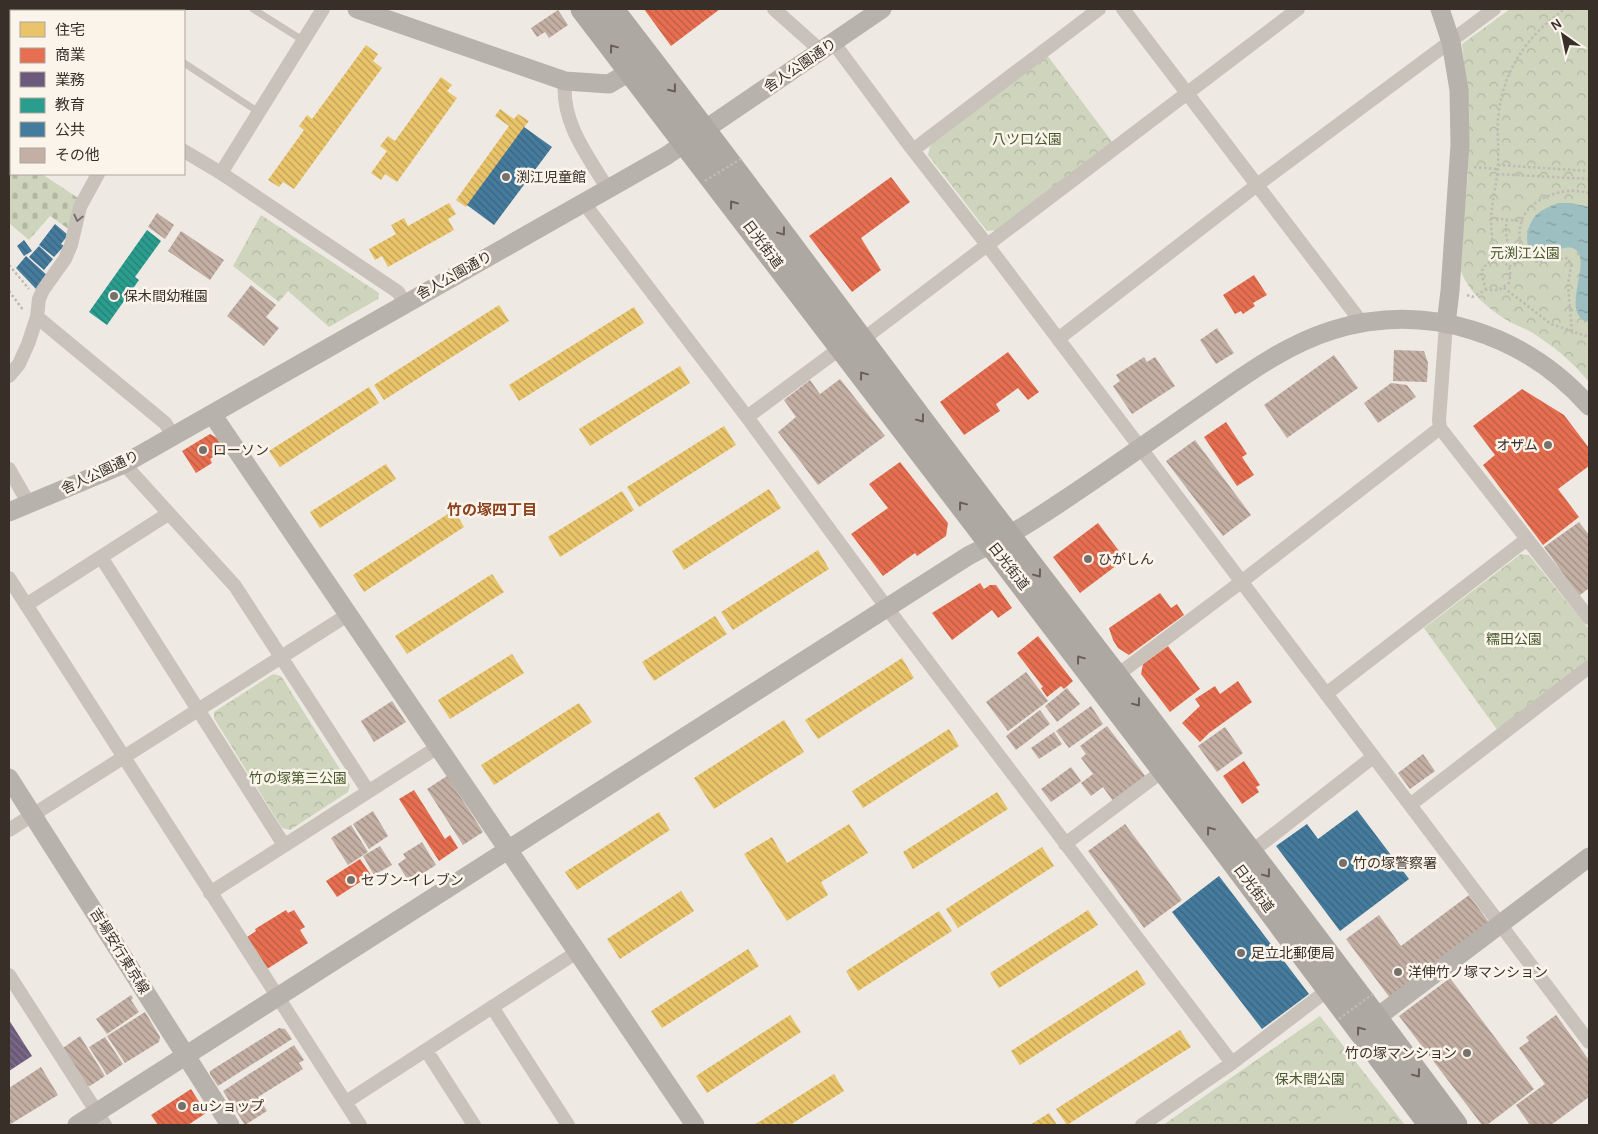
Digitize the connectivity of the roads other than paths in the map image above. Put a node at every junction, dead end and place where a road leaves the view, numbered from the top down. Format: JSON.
{"nodes":[{"id":1,"x":253,"y":9,"type":"edge"},
{"id":2,"x":322,"y":9,"type":"edge"},
{"id":3,"x":357,"y":9,"type":"edge"},
{"id":4,"x":583,"y":9,"type":"edge"},
{"id":5,"x":611,"y":9,"type":"edge"},
{"id":6,"x":774,"y":9,"type":"edge"},
{"id":7,"x":882,"y":9,"type":"edge"},
{"id":8,"x":1099,"y":9,"type":"edge"},
{"id":9,"x":1123,"y":9,"type":"edge"},
{"id":10,"x":1298,"y":9,"type":"edge"},
{"id":11,"x":1440,"y":9,"type":"edge"},
{"id":12,"x":1494,"y":9,"type":"edge"},
{"id":13,"x":304,"y":41,"type":"junction"},
{"id":14,"x":1451,"y":42,"type":"junction"},
{"id":15,"x":827,"y":46,"type":"junction"},
{"id":16,"x":185,"y":64,"type":"edge"},
{"id":17,"x":631,"y":71,"type":"junction"},
{"id":18,"x":565,"y":81,"type":"junction"},
{"id":19,"x":1187,"y":93,"type":"junction"},
{"id":20,"x":260,"y":113,"type":"junction"},
{"id":21,"x":696,"y":137,"type":"junction"},
{"id":22,"x":913,"y":150,"type":"junction"},
{"id":23,"x":185,"y":152,"type":"edge"},
{"id":24,"x":221,"y":173,"type":"junction"},
{"id":25,"x":97,"y":175,"type":"edge"},
{"id":26,"x":1257,"y":185,"type":"junction"},
{"id":27,"x":608,"y":189,"type":"junction"},
{"id":28,"x":584,"y":202,"type":"junction"},
{"id":29,"x":988,"y":246,"type":"junction"},
{"id":30,"x":405,"y":303,"type":"junction"},
{"id":31,"x":35,"y":321,"type":"junction"},
{"id":32,"x":1362,"y":323,"type":"junction"},
{"id":33,"x":1446,"y":324,"type":"junction"},
{"id":34,"x":1058,"y":339,"type":"junction"},
{"id":35,"x":852,"y":343,"type":"junction"},
{"id":36,"x":9,"y":376,"type":"edge"},
{"id":37,"x":1589,"y":406,"type":"edge"},
{"id":38,"x":212,"y":414,"type":"junction"},
{"id":39,"x":747,"y":417,"type":"junction"},
{"id":40,"x":1440,"y":428,"type":"junction"},
{"id":41,"x":173,"y":435,"type":"junction"},
{"id":42,"x":1139,"y":448,"type":"junction"},
{"id":43,"x":124,"y":464,"type":"junction"},
{"id":44,"x":9,"y":469,"type":"edge"},
{"id":45,"x":28,"y":504,"type":"junction"},
{"id":46,"x":9,"y":512,"type":"edge"},
{"id":47,"x":168,"y":514,"type":"junction"},
{"id":48,"x":1000,"y":539,"type":"junction"},
{"id":49,"x":1527,"y":539,"type":"junction"},
{"id":50,"x":101,"y":558,"type":"junction"},
{"id":51,"x":9,"y":578,"type":"edge"},
{"id":52,"x":1241,"y":582,"type":"junction"},
{"id":53,"x":26,"y":604,"type":"junction"},
{"id":54,"x":887,"y":608,"type":"junction"},
{"id":55,"x":1587,"y":609,"type":"edge"},
{"id":56,"x":349,"y":614,"type":"junction"},
{"id":57,"x":280,"y":657,"type":"junction"},
{"id":58,"x":1589,"y":667,"type":"edge"},
{"id":59,"x":1116,"y":676,"type":"junction"},
{"id":60,"x":1326,"y":694,"type":"junction"},
{"id":61,"x":199,"y":709,"type":"junction"},
{"id":62,"x":438,"y":747,"type":"junction"},
{"id":63,"x":123,"y":757,"type":"junction"},
{"id":64,"x":1373,"y":757,"type":"junction"},
{"id":65,"x":1164,"y":770,"type":"junction"},
{"id":66,"x":9,"y":778,"type":"edge"},
{"id":67,"x":368,"y":791,"type":"junction"},
{"id":68,"x":1410,"y":805,"type":"junction"},
{"id":69,"x":32,"y":814,"type":"junction"},
{"id":70,"x":9,"y":830,"type":"edge"},
{"id":71,"x":1065,"y":844,"type":"junction"},
{"id":72,"x":284,"y":845,"type":"junction"},
{"id":73,"x":508,"y":850,"type":"junction"},
{"id":74,"x":1589,"y":857,"type":"edge"},
{"id":75,"x":1243,"y":858,"type":"junction"},
{"id":76,"x":210,"y":893,"type":"junction"},
{"id":77,"x":1499,"y":925,"type":"junction"},
{"id":78,"x":577,"y":952,"type":"junction"},
{"id":79,"x":9,"y":975,"type":"edge"},
{"id":80,"x":1329,"y":989,"type":"junction"},
{"id":81,"x":277,"y":997,"type":"junction"},
{"id":82,"x":492,"y":1007,"type":"junction"},
{"id":83,"x":1376,"y":1018,"type":"junction"},
{"id":84,"x":1588,"y":1040,"type":"edge"},
{"id":85,"x":426,"y":1050,"type":"junction"},
{"id":86,"x":186,"y":1055,"type":"junction"},
{"id":87,"x":1232,"y":1063,"type":"junction"},
{"id":88,"x":346,"y":1102,"type":"junction"},
{"id":89,"x":101,"y":1119,"type":"edge"},
{"id":90,"x":77,"y":1125,"type":"edge"},
{"id":91,"x":230,"y":1125,"type":"edge"},
{"id":92,"x":360,"y":1125,"type":"edge"},
{"id":93,"x":474,"y":1125,"type":"edge"},
{"id":94,"x":568,"y":1125,"type":"edge"},
{"id":95,"x":695,"y":1125,"type":"edge"},
{"id":96,"x":1142,"y":1125,"type":"edge"},
{"id":97,"x":1431,"y":1125,"type":"edge"},
{"id":98,"x":1455,"y":1125,"type":"edge"}],
"edges":[{"from":1,"to":13,"type":"lane"},
{"from":2,"to":13,"type":"street"},
{"from":3,"to":18,"type":"street"},
{"from":17,"to":4,"type":"highway","name":"日光街道","one_way":true},
{"from":5,"to":21,"type":"highway","name":"日光街道","one_way":true},
{"from":6,"to":15,"type":"street"},
{"from":7,"to":15,"type":"street","name":"舎人公園通り"},
{"from":8,"to":22,"type":"street"},
{"from":9,"to":19,"type":"street"},
{"from":10,"to":19,"type":"street"},
{"from":11,"to":14,"type":"street"},
{"from":12,"to":14,"type":"street"},
{"from":13,"to":20,"type":"street"},
{"from":14,"to":26,"type":"street"},
{"from":14,"to":33,"type":"street"},
{"from":15,"to":21,"type":"street","name":"舎人公園通り"},
{"from":15,"to":22,"type":"street"},
{"from":16,"to":20,"type":"lane"},
{"from":17,"to":18,"type":"street"},
{"from":17,"to":21,"type":"highway","name":"日光街道"},
{"from":18,"to":27,"type":"street"},
{"from":19,"to":26,"type":"street"},
{"from":19,"to":29,"type":"street"},
{"from":20,"to":24,"type":"street"},
{"from":21,"to":27,"type":"street","name":"舎人公園通り"},
{"from":21,"to":35,"type":"highway","name":"日光街道"},
{"from":22,"to":29,"type":"street"},
{"from":23,"to":24,"type":"street"},
{"from":24,"to":30,"type":"street"},
{"from":25,"to":31,"type":"street","one_way":true},
{"from":26,"to":32,"type":"street"},
{"from":26,"to":34,"type":"street"},
{"from":27,"to":28,"type":"street","name":"舎人公園通り"},
{"from":28,"to":30,"type":"street","name":"舎人公園通り"},
{"from":28,"to":39,"type":"street"},
{"from":29,"to":34,"type":"street"},
{"from":29,"to":35,"type":"street"},
{"from":30,"to":38,"type":"street","name":"舎人公園通り"},
{"from":31,"to":36,"type":"street"},
{"from":31,"to":41,"type":"street"},
{"from":32,"to":33,"type":"street"},
{"from":32,"to":42,"type":"street"},
{"from":33,"to":37,"type":"street"},
{"from":33,"to":40,"type":"street"},
{"from":34,"to":42,"type":"street"},
{"from":35,"to":39,"type":"street"},
{"from":35,"to":48,"type":"highway","name":"日光街道"},
{"from":38,"to":41,"type":"street","name":"舎人公園通り"},
{"from":38,"to":56,"type":"street"},
{"from":39,"to":54,"type":"street"},
{"from":40,"to":49,"type":"street"},
{"from":40,"to":52,"type":"street"},
{"from":41,"to":43,"type":"street","name":"舎人公園通り"},
{"from":42,"to":48,"type":"street"},
{"from":42,"to":52,"type":"street"},
{"from":43,"to":45,"type":"street","name":"舎人公園通り"},
{"from":43,"to":47,"type":"street"},
{"from":44,"to":45,"type":"street"},
{"from":45,"to":46,"type":"street","name":"舎人公園通り"},
{"from":47,"to":50,"type":"street"},
{"from":47,"to":57,"type":"street"},
{"from":48,"to":54,"type":"street"},
{"from":48,"to":59,"type":"highway","name":"日光街道","one_way":true},
{"from":65,"to":48,"type":"highway","name":"日光街道","one_way":true},
{"from":49,"to":55,"type":"street"},
{"from":49,"to":60,"type":"street"},
{"from":50,"to":53,"type":"street"},
{"from":50,"to":61,"type":"street"},
{"from":51,"to":53,"type":"street"},
{"from":52,"to":59,"type":"street"},
{"from":52,"to":60,"type":"street"},
{"from":53,"to":63,"type":"street"},
{"from":54,"to":71,"type":"street"},
{"from":54,"to":73,"type":"street"},
{"from":56,"to":57,"type":"street"},
{"from":56,"to":62,"type":"street"},
{"from":57,"to":61,"type":"street"},
{"from":57,"to":67,"type":"street"},
{"from":58,"to":68,"type":"street"},
{"from":59,"to":75,"type":"highway","name":"日光街道","one_way":true},
{"from":60,"to":64,"type":"street"},
{"from":61,"to":63,"type":"street"},
{"from":61,"to":72,"type":"street"},
{"from":62,"to":67,"type":"street"},
{"from":62,"to":73,"type":"street"},
{"from":63,"to":69,"type":"street"},
{"from":63,"to":76,"type":"street"},
{"from":64,"to":68,"type":"street"},
{"from":64,"to":75,"type":"street"},
{"from":65,"to":71,"type":"street"},
{"from":75,"to":65,"type":"highway","name":"日光街道","one_way":true},
{"from":66,"to":69,"type":"street","name":"吉場安行東京線"},
{"from":67,"to":72,"type":"street"},
{"from":68,"to":77,"type":"street"},
{"from":69,"to":70,"type":"street"},
{"from":69,"to":86,"type":"street","name":"吉場安行東京線"},
{"from":71,"to":87,"type":"street"},
{"from":72,"to":76,"type":"street"},
{"from":73,"to":78,"type":"street"},
{"from":73,"to":81,"type":"street"},
{"from":74,"to":77,"type":"street"},
{"from":75,"to":80,"type":"highway","name":"日光街道"},
{"from":75,"to":83,"type":"highway","name":"日光街道","one_way":true},
{"from":76,"to":81,"type":"street"},
{"from":77,"to":83,"type":"street"},
{"from":77,"to":84,"type":"street"},
{"from":78,"to":82,"type":"street"},
{"from":78,"to":95,"type":"street"},
{"from":79,"to":89,"type":"street"},
{"from":80,"to":87,"type":"street"},
{"from":97,"to":80,"type":"highway","name":"日光街道","one_way":true},
{"from":81,"to":86,"type":"street"},
{"from":81,"to":88,"type":"street"},
{"from":82,"to":85,"type":"street"},
{"from":82,"to":94,"type":"street"},
{"from":83,"to":98,"type":"highway","name":"日光街道","one_way":true},
{"from":85,"to":88,"type":"street"},
{"from":85,"to":93,"type":"street"},
{"from":86,"to":89,"type":"street"},
{"from":86,"to":91,"type":"street","name":"吉場安行東京線"},
{"from":87,"to":96,"type":"street"},
{"from":88,"to":92,"type":"street"},
{"from":89,"to":90,"type":"street"}]}
